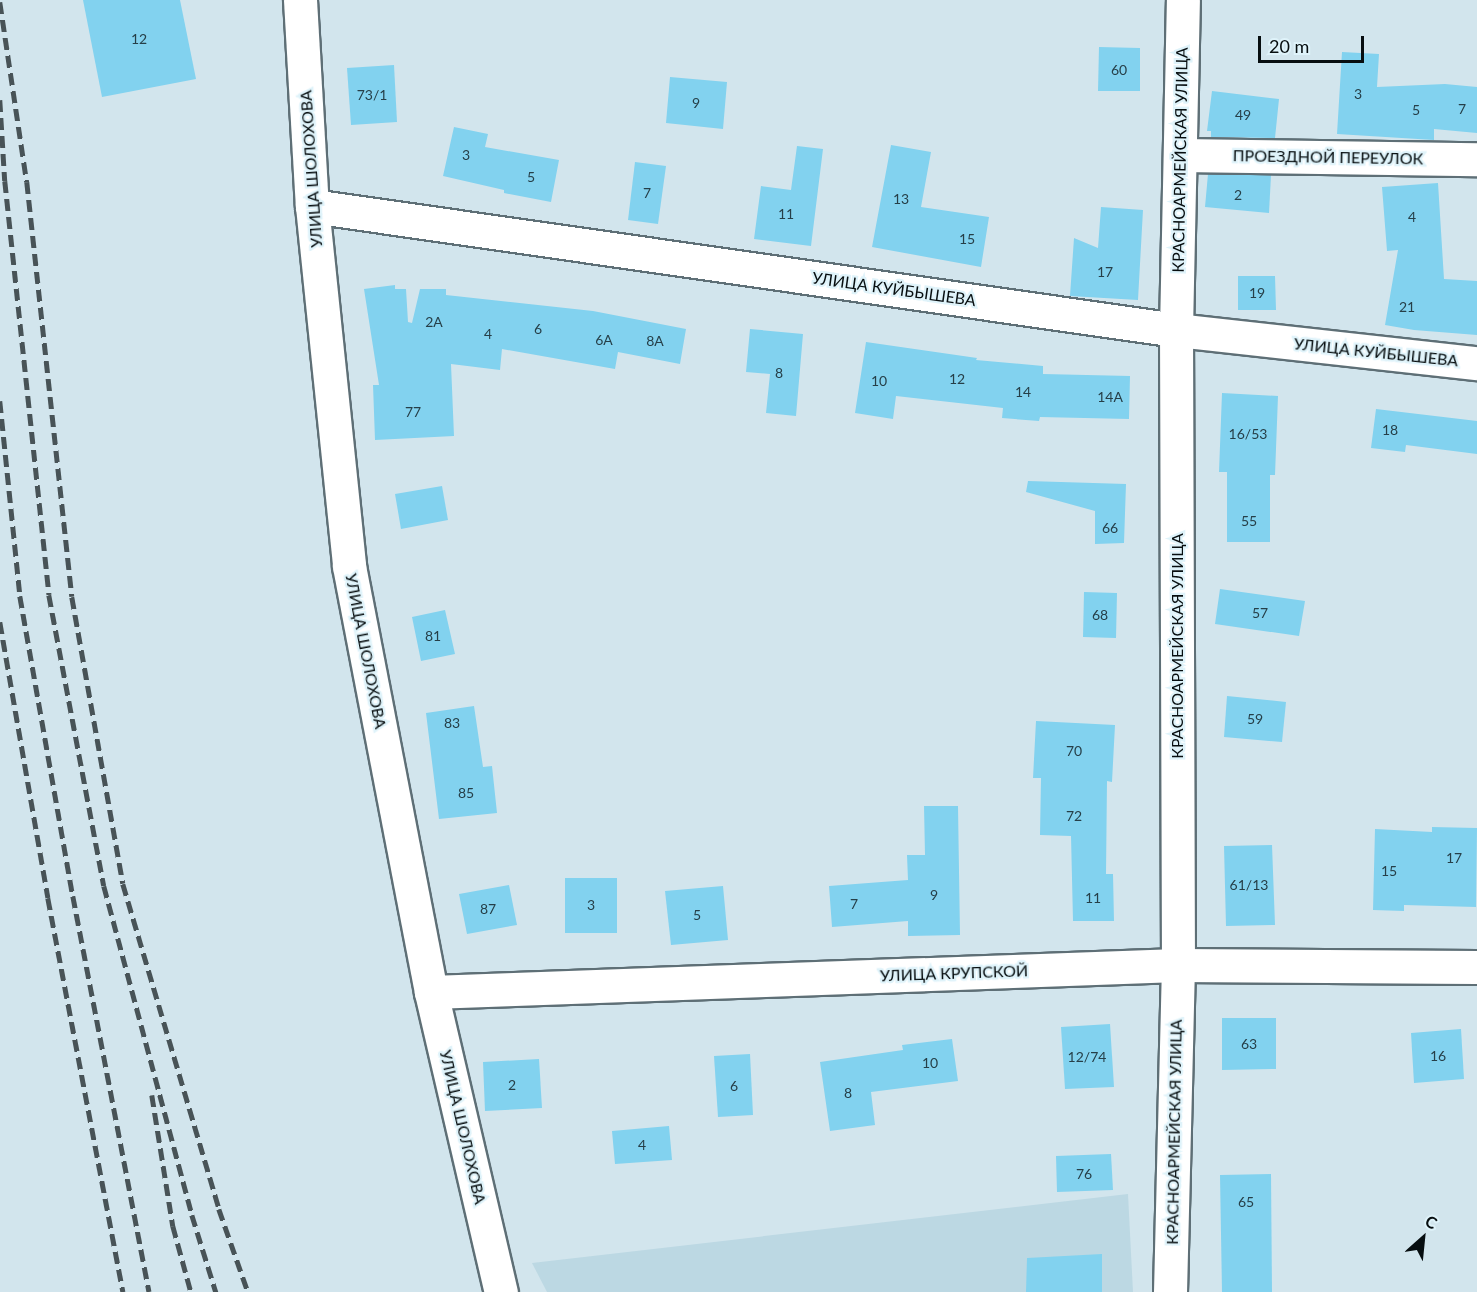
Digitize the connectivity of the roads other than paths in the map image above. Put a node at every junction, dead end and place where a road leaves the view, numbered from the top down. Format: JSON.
{"nodes":[{"id":1,"x":300,"y":0,"type":"edge"},
{"id":2,"x":1183,"y":0,"type":"edge"},
{"id":3,"x":1180,"y":155,"type":"junction"},
{"id":4,"x":1477,"y":159,"type":"edge"},
{"id":5,"x":312,"y":206,"type":"junction"},
{"id":6,"x":1176,"y":330,"type":"junction"},
{"id":7,"x":1477,"y":363,"type":"edge"},
{"id":8,"x":1178,"y":965,"type":"junction"},
{"id":9,"x":1477,"y":967,"type":"edge"},
{"id":10,"x":431,"y":992,"type":"junction"},
{"id":11,"x":501,"y":1292,"type":"edge"},
{"id":12,"x":1170,"y":1292,"type":"edge"}],
"edges":[{"from":1,"to":5,"type":"street","name":"УЛИЦА ШОЛОХОВА"},
{"from":2,"to":3,"type":"street","name":"КРАСНОАРМЕЙСКАЯ УЛИЦА"},
{"from":3,"to":4,"type":"street","name":"ПРОЕЗДНОЙ ПЕРЕУЛОК"},
{"from":3,"to":6,"type":"street","name":"КРАСНОАРМЕЙСКАЯ УЛИЦА"},
{"from":5,"to":6,"type":"street","name":"УЛИЦА КУЙБЫШЕВА"},
{"from":5,"to":10,"type":"street","name":"УЛИЦА ШОЛОХОВА"},
{"from":6,"to":7,"type":"street","name":"УЛИЦА КУЙБЫШЕВА"},
{"from":6,"to":8,"type":"street","name":"КРАСНОАРМЕЙСКАЯ УЛИЦА"},
{"from":8,"to":9,"type":"street","name":"УЛИЦА КРУПСКОЙ"},
{"from":8,"to":10,"type":"street","name":"УЛИЦА КРУПСКОЙ"},
{"from":8,"to":12,"type":"street","name":"КРАСНОАРМЕЙСКАЯ УЛИЦА"},
{"from":10,"to":11,"type":"street","name":"УЛИЦА ШОЛОХОВА"}]}
